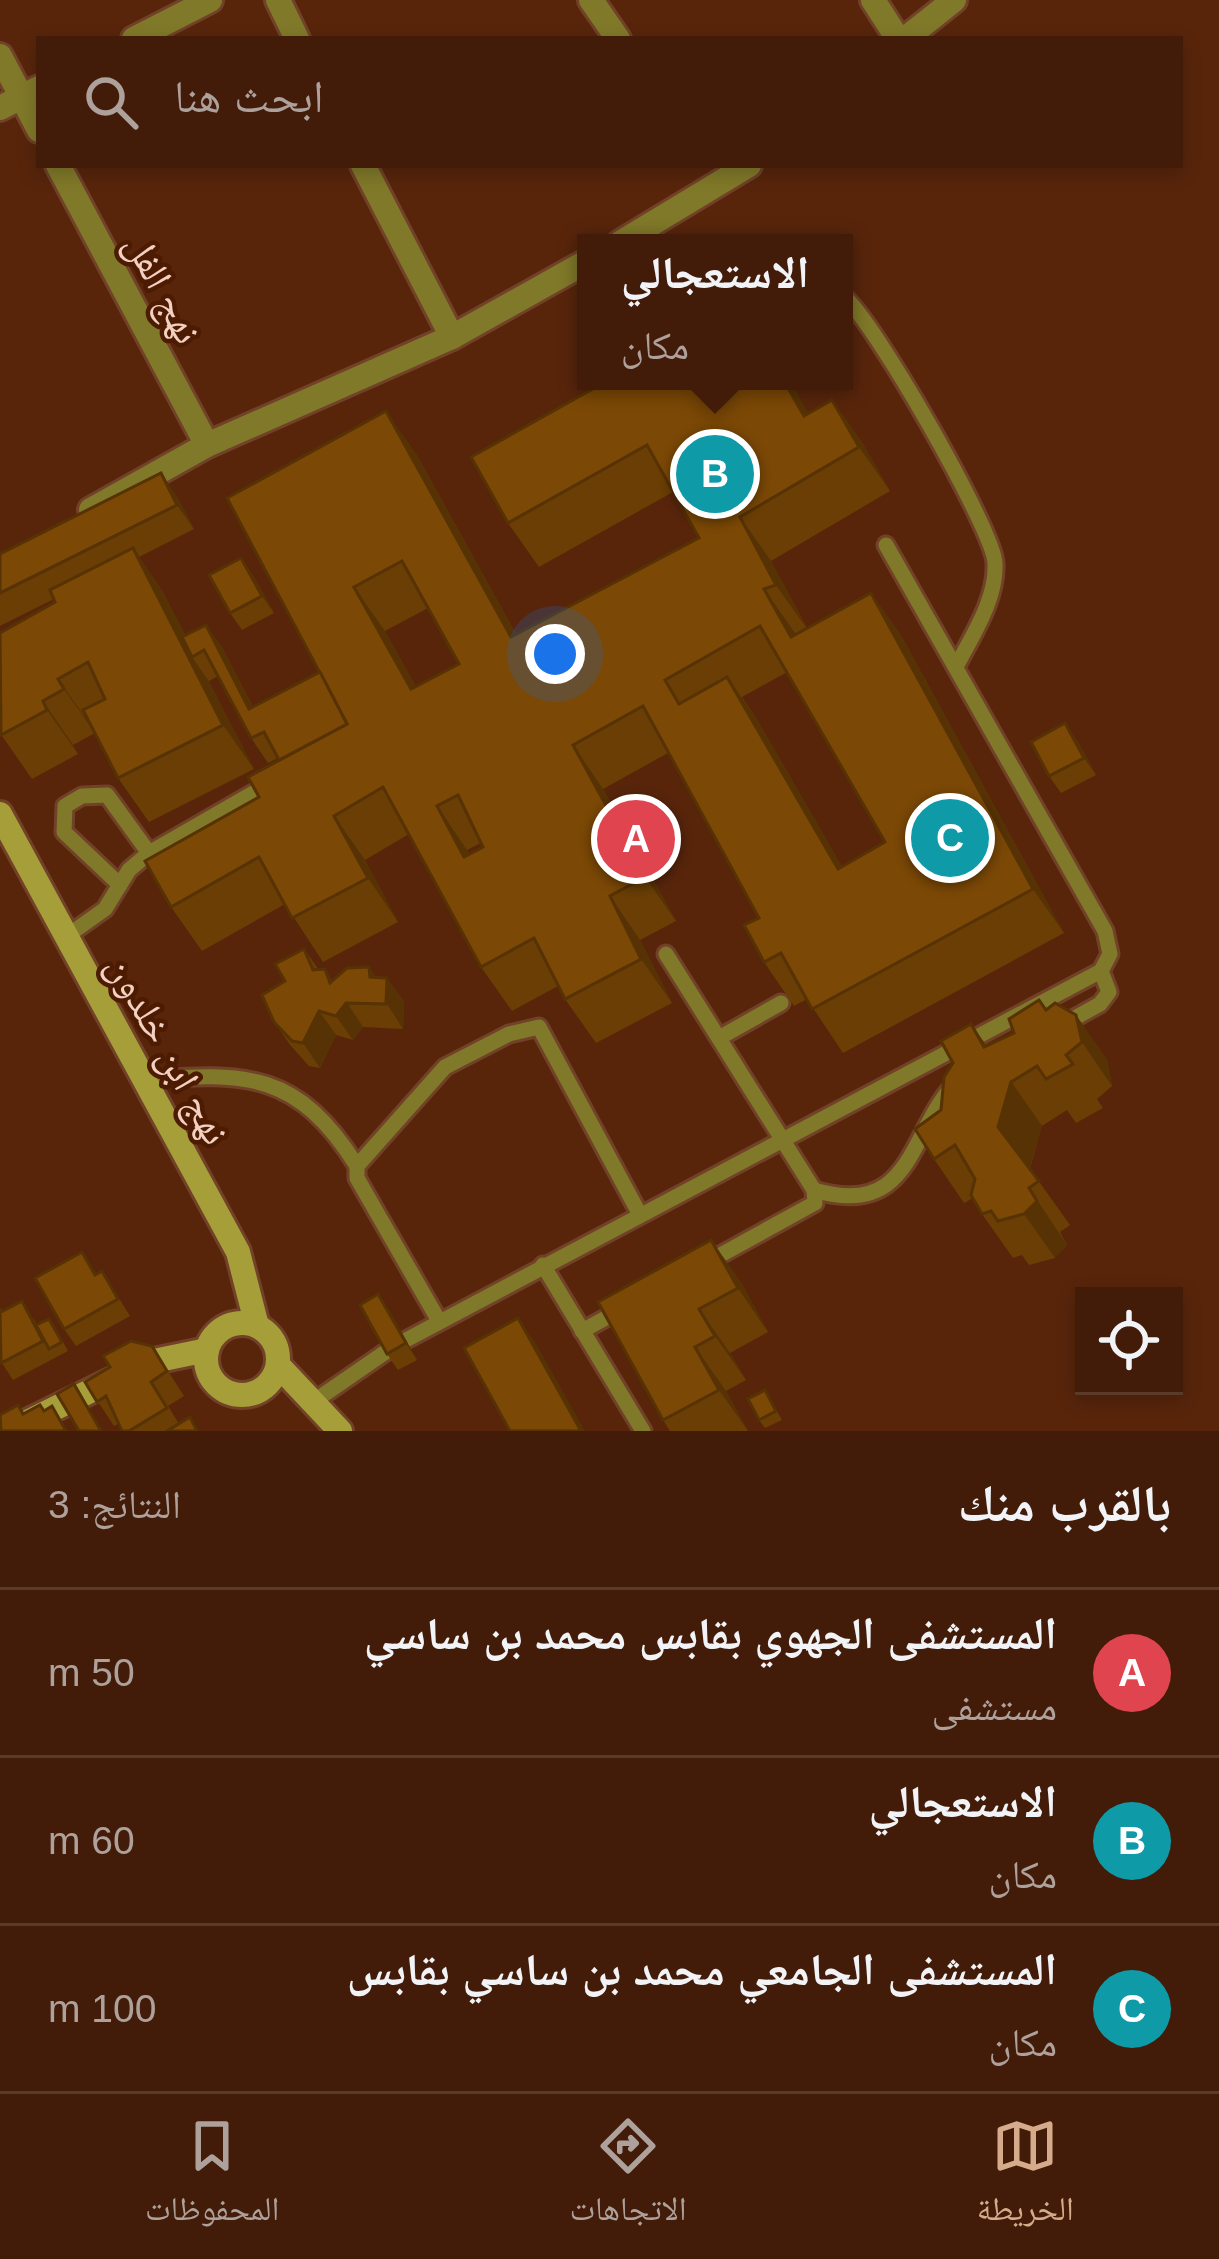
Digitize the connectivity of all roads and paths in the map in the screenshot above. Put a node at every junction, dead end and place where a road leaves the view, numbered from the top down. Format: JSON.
{"nodes":[{"id":1,"x":210,"y":0,"type":"edge"},
{"id":2,"x":278,"y":0,"type":"edge"},
{"id":3,"x":591,"y":0,"type":"edge"},
{"id":4,"x":873,"y":0,"type":"edge"},
{"id":5,"x":954,"y":0,"type":"edge"},
{"id":6,"x":140,"y":36,"type":"edge"},
{"id":7,"x":296,"y":36,"type":"edge"},
{"id":8,"x":615,"y":36,"type":"edge"},
{"id":9,"x":899,"y":36,"type":"edge"},
{"id":10,"x":905,"y":36,"type":"edge"},
{"id":11,"x":0,"y":56,"type":"edge"},
{"id":12,"x":20,"y":98,"type":"edge"},
{"id":13,"x":36,"y":125,"type":"edge"},
{"id":14,"x":60,"y":168,"type":"edge"},
{"id":15,"x":365,"y":168,"type":"edge"},
{"id":16,"x":714,"y":176,"type":"edge"},
{"id":17,"x":633,"y":234,"type":"edge"},
{"id":18,"x":577,"y":267,"type":"edge"},
{"id":19,"x":853,"y":308,"type":"edge"},
{"id":20,"x":452,"y":337,"type":"junction"},
{"id":21,"x":207,"y":445,"type":"junction"},
{"id":22,"x":62,"y":526,"type":"edge"},
{"id":23,"x":886,"y":545,"type":"dead end"},
{"id":24,"x":956,"y":667,"type":"junction"},
{"id":25,"x":269,"y":784,"type":"edge"},
{"id":26,"x":0,"y":814,"type":"edge"},
{"id":27,"x":149,"y":853,"type":"junction"},
{"id":28,"x":120,"y":885,"type":"junction"},
{"id":29,"x":67,"y":936,"type":"junction"},
{"id":30,"x":666,"y":954,"type":"dead end"},
{"id":31,"x":1101,"y":970,"type":"junction"},
{"id":32,"x":781,"y":1003,"type":"dead end"},
{"id":33,"x":1044,"y":1035,"type":"edge"},
{"id":34,"x":719,"y":1038,"type":"junction"},
{"id":35,"x":970,"y":1077,"type":"edge"},
{"id":36,"x":145,"y":1080,"type":"junction"},
{"id":37,"x":781,"y":1137,"type":"junction"},
{"id":38,"x":357,"y":1166,"type":"junction"},
{"id":39,"x":814,"y":1190,"type":"junction"},
{"id":40,"x":639,"y":1214,"type":"junction"},
{"id":41,"x":543,"y":1265,"type":"junction"},
{"id":42,"x":683,"y":1276,"type":"edge"},
{"id":43,"x":643,"y":1298,"type":"edge"},
{"id":44,"x":440,"y":1321,"type":"junction"},
{"id":45,"x":256,"y":1326,"type":"junction"},
{"id":46,"x":582,"y":1331,"type":"junction"},
{"id":47,"x":406,"y":1340,"type":"edge"},
{"id":48,"x":207,"y":1350,"type":"junction"},
{"id":49,"x":387,"y":1351,"type":"edge"},
{"id":50,"x":278,"y":1365,"type":"junction"},
{"id":51,"x":316,"y":1400,"type":"junction"},
{"id":52,"x":9,"y":1431,"type":"edge"},
{"id":53,"x":340,"y":1431,"type":"edge"},
{"id":54,"x":643,"y":1431,"type":"edge"}],
"edges":[{"from":1,"to":6,"type":"street"},
{"from":2,"to":7,"type":"street"},
{"from":3,"to":8,"type":"street"},
{"from":4,"to":9,"type":"street"},
{"from":5,"to":10,"type":"street"},
{"from":11,"to":12,"type":"street"},
{"from":12,"to":13,"type":"street"},
{"from":14,"to":21,"type":"street","name":"نهج الفل"},
{"from":15,"to":20,"type":"street"},
{"from":16,"to":17,"type":"street"},
{"from":18,"to":20,"type":"street"},
{"from":19,"to":24,"type":"lane"},
{"from":20,"to":21,"type":"street"},
{"from":21,"to":22,"type":"street"},
{"from":23,"to":24,"type":"lane"},
{"from":24,"to":31,"type":"lane"},
{"from":25,"to":27,"type":"lane"},
{"from":26,"to":29,"type":"street","name":"نهج ابن خلدون"},
{"from":27,"to":28,"type":"lane"},
{"from":27,"to":28,"type":"lane"},
{"from":28,"to":29,"type":"lane"},
{"from":29,"to":36,"type":"street","name":"نهج ابن خلدون"},
{"from":30,"to":34,"type":"lane"},
{"from":31,"to":33,"type":"lane"},
{"from":31,"to":37,"type":"lane"},
{"from":32,"to":34,"type":"lane"},
{"from":34,"to":37,"type":"lane"},
{"from":35,"to":39,"type":"lane"},
{"from":36,"to":38,"type":"lane"},
{"from":36,"to":45,"type":"street","name":"نهج ابن خلدون"},
{"from":37,"to":39,"type":"lane"},
{"from":37,"to":40,"type":"lane"},
{"from":38,"to":40,"type":"lane"},
{"from":38,"to":44,"type":"lane"},
{"from":39,"to":42,"type":"lane"},
{"from":40,"to":41,"type":"lane"},
{"from":41,"to":44,"type":"lane"},
{"from":41,"to":46,"type":"lane"},
{"from":43,"to":46,"type":"lane"},
{"from":44,"to":47,"type":"lane"},
{"from":45,"to":48,"type":"street"},
{"from":45,"to":50,"type":"street"},
{"from":46,"to":54,"type":"lane"},
{"from":48,"to":50,"type":"street"},
{"from":48,"to":52,"type":"street"},
{"from":49,"to":51,"type":"lane"},
{"from":50,"to":51,"type":"street"},
{"from":51,"to":53,"type":"street"}]}
